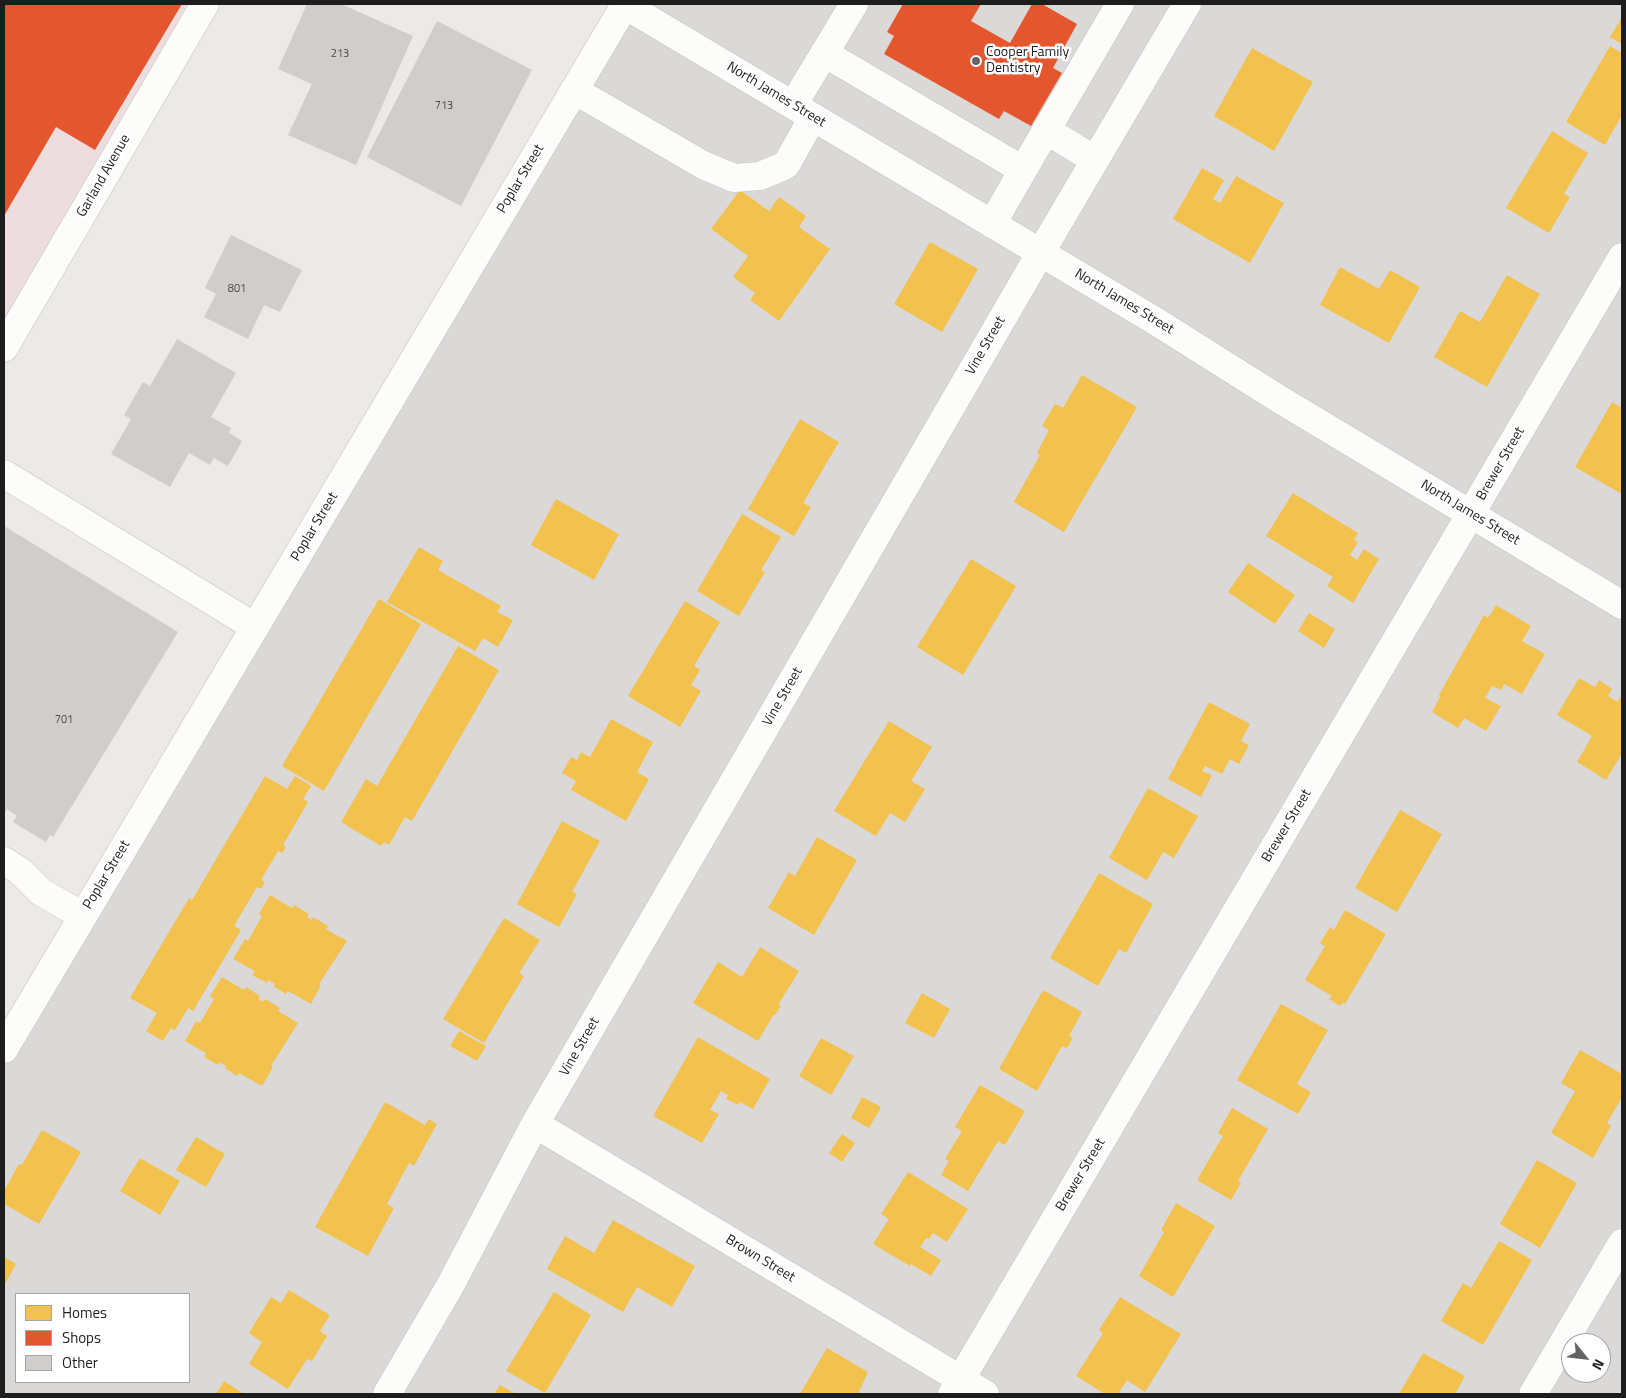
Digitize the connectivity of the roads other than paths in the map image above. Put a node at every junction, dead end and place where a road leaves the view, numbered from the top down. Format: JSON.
{"nodes":[{"id":1,"x":205,"y":4,"type":"edge"},
{"id":2,"x":624,"y":4,"type":"edge"},
{"id":3,"x":854,"y":4,"type":"edge"},
{"id":4,"x":1120,"y":4,"type":"edge"},
{"id":5,"x":1187,"y":4,"type":"edge"},
{"id":6,"x":824,"y":53,"type":"junction"},
{"id":7,"x":574,"y":90,"type":"junction"},
{"id":8,"x":803,"y":111,"type":"junction"},
{"id":9,"x":1046,"y":130,"type":"junction"},
{"id":10,"x":1095,"y":160,"type":"junction"},
{"id":11,"x":1023,"y":170,"type":"junction"},
{"id":12,"x":992,"y":224,"type":"junction"},
{"id":13,"x":1041,"y":252,"type":"junction"},
{"id":14,"x":1622,"y":257,"type":"edge"},
{"id":15,"x":4,"y":348,"type":"edge"},
{"id":16,"x":4,"y":474,"type":"edge"},
{"id":17,"x":1472,"y":513,"type":"junction"},
{"id":18,"x":1622,"y":605,"type":"edge"},
{"id":19,"x":255,"y":627,"type":"junction"},
{"id":20,"x":4,"y":861,"type":"edge"},
{"id":21,"x":83,"y":916,"type":"junction"},
{"id":22,"x":4,"y":1049,"type":"edge"},
{"id":23,"x":536,"y":1124,"type":"junction"},
{"id":24,"x":1622,"y":1243,"type":"edge"},
{"id":25,"x":956,"y":1387,"type":"edge"},
{"id":26,"x":387,"y":1394,"type":"edge"},
{"id":27,"x":985,"y":1394,"type":"edge"},
{"id":28,"x":1533,"y":1394,"type":"edge"}],
"edges":[{"from":1,"to":15,"type":"street","name":"Garland Avenue"},
{"from":2,"to":7,"type":"street","name":"Poplar Street"},
{"from":2,"to":8,"type":"street","name":"North James Street"},
{"from":3,"to":6,"type":"street"},
{"from":4,"to":9,"type":"street"},
{"from":5,"to":10,"type":"street","name":"Vine Street"},
{"from":6,"to":8,"type":"street"},
{"from":6,"to":11,"type":"street"},
{"from":7,"to":8,"type":"street"},
{"from":7,"to":19,"type":"street","name":"Poplar Street"},
{"from":8,"to":12,"type":"street","name":"North James Street"},
{"from":9,"to":10,"type":"street"},
{"from":9,"to":11,"type":"street"},
{"from":10,"to":13,"type":"street","name":"Vine Street"},
{"from":11,"to":12,"type":"street"},
{"from":12,"to":13,"type":"street","name":"North James Street"},
{"from":13,"to":17,"type":"street","name":"North James Street"},
{"from":13,"to":23,"type":"street","name":"Vine Street"},
{"from":14,"to":17,"type":"street","name":"Brewer Street"},
{"from":16,"to":19,"type":"street"},
{"from":17,"to":18,"type":"street","name":"North James Street"},
{"from":17,"to":25,"type":"street","name":"Brewer Street"},
{"from":19,"to":21,"type":"street","name":"Poplar Street"},
{"from":20,"to":21,"type":"street"},
{"from":21,"to":22,"type":"street","name":"Poplar Street"},
{"from":23,"to":25,"type":"street","name":"Brown Street"},
{"from":23,"to":26,"type":"street","name":"Vine Street"},
{"from":24,"to":28,"type":"street"},
{"from":25,"to":27,"type":"street","name":"Brown Street"}]}
